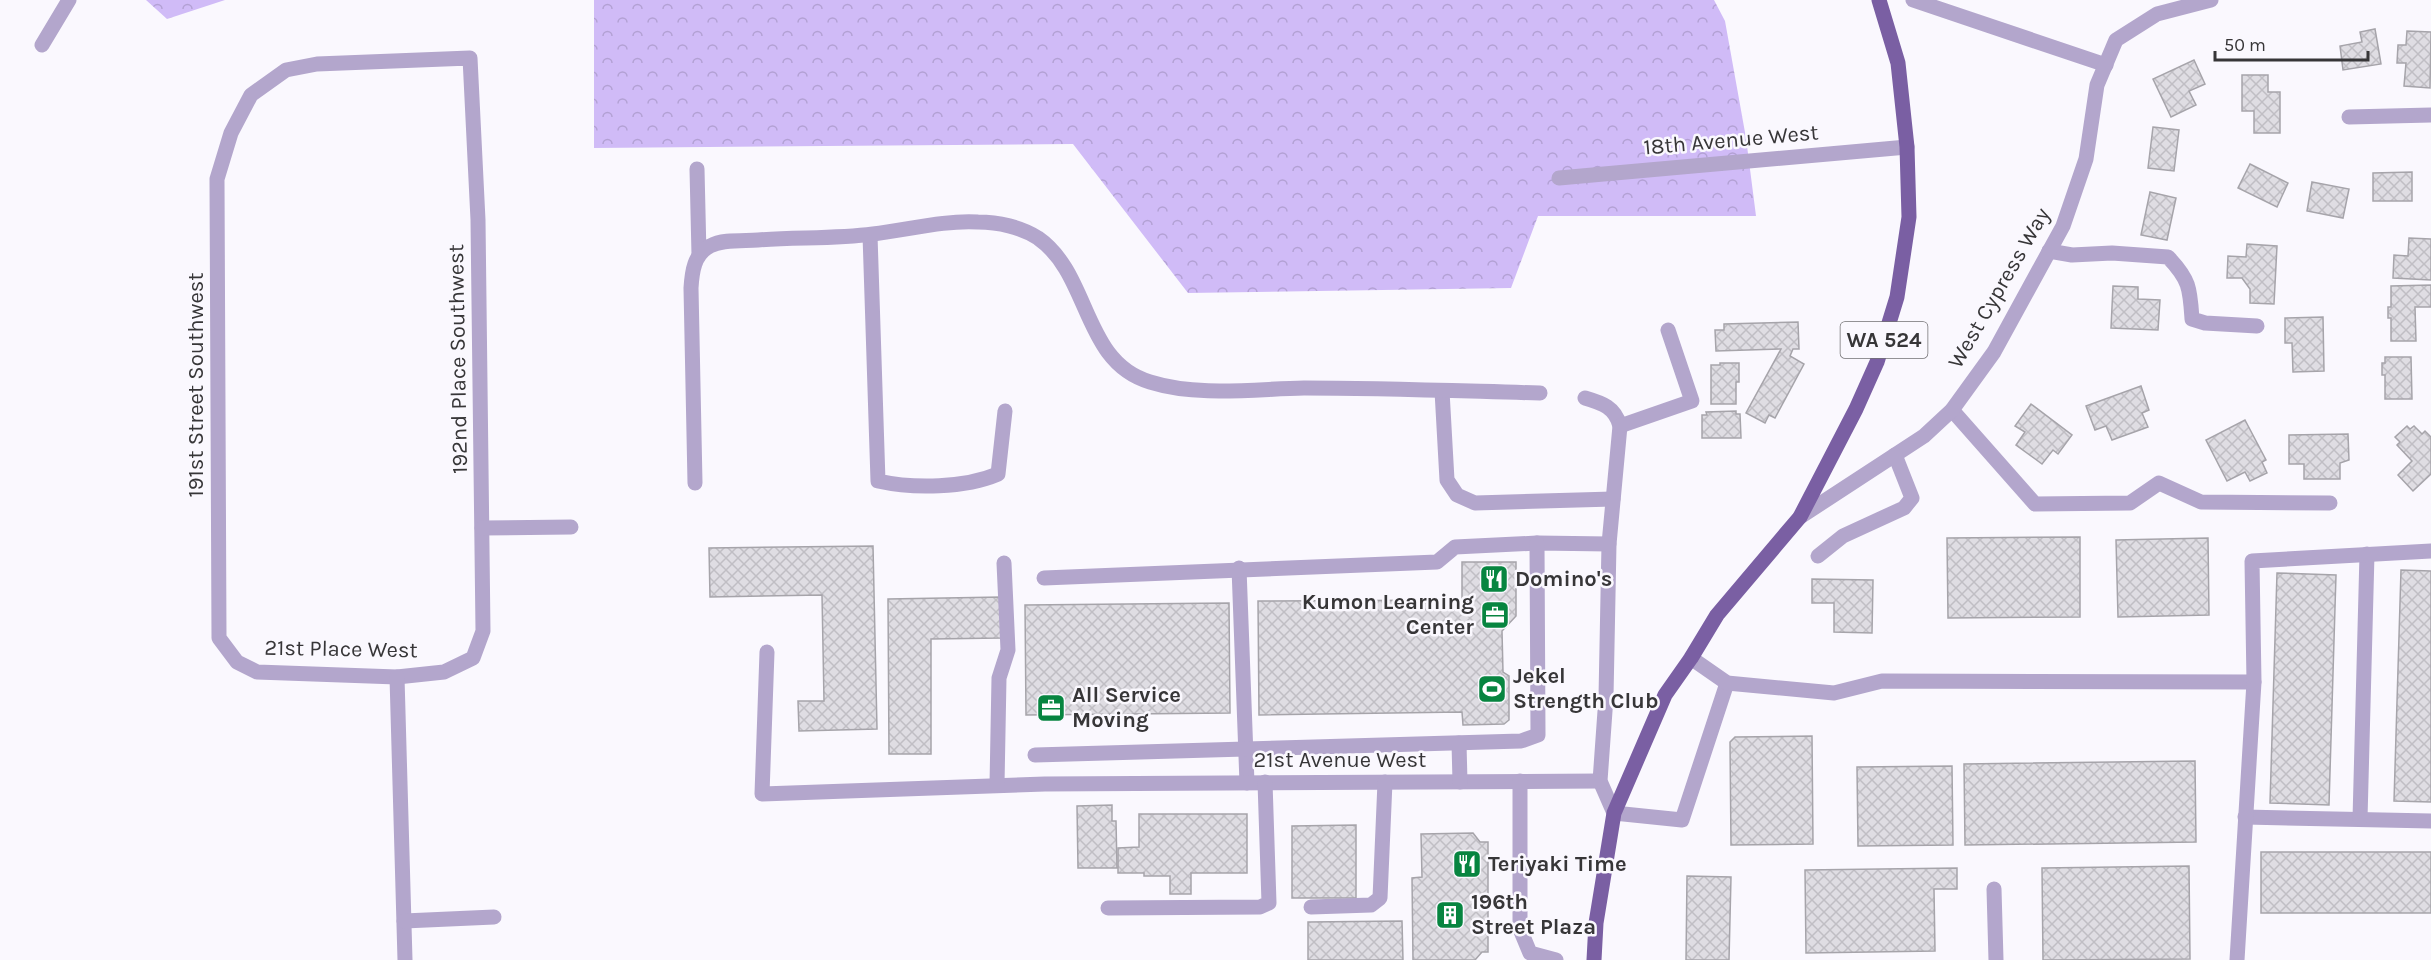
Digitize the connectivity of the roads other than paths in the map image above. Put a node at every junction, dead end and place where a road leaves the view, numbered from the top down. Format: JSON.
{"nodes":[{"id":1,"x":69,"y":0,"type":"edge"},
{"id":2,"x":1879,"y":0,"type":"edge"},
{"id":3,"x":1913,"y":0,"type":"edge"},
{"id":4,"x":2211,"y":0,"type":"edge"},
{"id":5,"x":42,"y":45,"type":"dead end"},
{"id":6,"x":470,"y":58,"type":"joint"},
{"id":7,"x":2106,"y":65,"type":"junction"},
{"id":8,"x":2431,"y":115,"type":"edge"},
{"id":9,"x":2349,"y":117,"type":"dead end"},
{"id":10,"x":1907,"y":147,"type":"junction"},
{"id":11,"x":697,"y":169,"type":"dead end"},
{"id":12,"x":1559,"y":178,"type":"dead end"},
{"id":13,"x":870,"y":235,"type":"junction"},
{"id":14,"x":2049,"y":251,"type":"junction"},
{"id":15,"x":699,"y":255,"type":"junction"},
{"id":16,"x":2257,"y":326,"type":"dead end"},
{"id":17,"x":1668,"y":330,"type":"dead end"},
{"id":18,"x":1442,"y":391,"type":"junction"},
{"id":19,"x":1540,"y":393,"type":"dead end"},
{"id":20,"x":1585,"y":398,"type":"dead end"},
{"id":21,"x":1952,"y":410,"type":"junction"},
{"id":22,"x":1005,"y":411,"type":"dead end"},
{"id":23,"x":1620,"y":426,"type":"junction"},
{"id":24,"x":1895,"y":455,"type":"junction"},
{"id":25,"x":695,"y":483,"type":"dead end"},
{"id":26,"x":1613,"y":499,"type":"junction"},
{"id":27,"x":2330,"y":503,"type":"dead end"},
{"id":28,"x":1800,"y":517,"type":"junction"},
{"id":29,"x":571,"y":527,"type":"dead end"},
{"id":30,"x":482,"y":528,"type":"junction"},
{"id":31,"x":1537,"y":543,"type":"junction"},
{"id":32,"x":1609,"y":544,"type":"junction"},
{"id":33,"x":2431,"y":551,"type":"edge"},
{"id":34,"x":2367,"y":554,"type":"junction"},
{"id":35,"x":1818,"y":556,"type":"dead end"},
{"id":36,"x":1004,"y":563,"type":"dead end"},
{"id":37,"x":1239,"y":568,"type":"junction"},
{"id":38,"x":1044,"y":578,"type":"dead end"},
{"id":39,"x":219,"y":638,"type":"joint"},
{"id":40,"x":767,"y":652,"type":"dead end"},
{"id":41,"x":473,"y":658,"type":"joint"},
{"id":42,"x":1691,"y":658,"type":"junction"},
{"id":43,"x":397,"y":677,"type":"junction"},
{"id":44,"x":1727,"y":682,"type":"junction"},
{"id":45,"x":2254,"y":682,"type":"junction"},
{"id":46,"x":1459,"y":743,"type":"junction"},
{"id":47,"x":1244,"y":749,"type":"junction"},
{"id":48,"x":1035,"y":755,"type":"dead end"},
{"id":49,"x":1520,"y":781,"type":"junction"},
{"id":50,"x":1600,"y":781,"type":"junction"},
{"id":51,"x":1265,"y":782,"type":"junction"},
{"id":52,"x":1385,"y":782,"type":"junction"},
{"id":53,"x":1460,"y":782,"type":"junction"},
{"id":54,"x":1247,"y":783,"type":"junction"},
{"id":55,"x":997,"y":785,"type":"junction"},
{"id":56,"x":1614,"y":813,"type":"junction"},
{"id":57,"x":2246,"y":817,"type":"junction"},
{"id":58,"x":2360,"y":819,"type":"junction"},
{"id":59,"x":2431,"y":821,"type":"edge"},
{"id":60,"x":1994,"y":889,"type":"dead end"},
{"id":61,"x":1311,"y":907,"type":"dead end"},
{"id":62,"x":1108,"y":908,"type":"dead end"},
{"id":63,"x":494,"y":917,"type":"dead end"},
{"id":64,"x":404,"y":921,"type":"junction"},
{"id":65,"x":405,"y":960,"type":"edge"},
{"id":66,"x":1556,"y":960,"type":"edge"},
{"id":67,"x":1594,"y":960,"type":"edge"},
{"id":68,"x":1996,"y":960,"type":"edge"},
{"id":69,"x":2236,"y":960,"type":"edge"}],
"edges":[{"from":1,"to":5,"type":"street"},
{"from":2,"to":10,"type":"main road","number":"WA 524"},
{"from":3,"to":7,"type":"street"},
{"from":4,"to":7,"type":"street","name":"West Cypress Way"},
{"from":6,"to":30,"type":"street","name":"192nd Place Southwest"},
{"from":6,"to":39,"type":"street","name":"191st Street Southwest"},
{"from":7,"to":14,"type":"street","name":"West Cypress Way"},
{"from":8,"to":9,"type":"street"},
{"from":10,"to":12,"type":"street","name":"18th Avenue West"},
{"from":10,"to":28,"type":"main road","number":"WA 524"},
{"from":11,"to":15,"type":"street"},
{"from":13,"to":15,"type":"street"},
{"from":13,"to":18,"type":"street"},
{"from":13,"to":22,"type":"street"},
{"from":14,"to":16,"type":"street"},
{"from":14,"to":21,"type":"street","name":"West Cypress Way"},
{"from":15,"to":25,"type":"street"},
{"from":17,"to":23,"type":"street"},
{"from":18,"to":19,"type":"street"},
{"from":18,"to":26,"type":"street"},
{"from":20,"to":23,"type":"street"},
{"from":21,"to":24,"type":"street","name":"West Cypress Way"},
{"from":21,"to":27,"type":"street"},
{"from":23,"to":26,"type":"street"},
{"from":24,"to":28,"type":"street","name":"West Cypress Way"},
{"from":24,"to":35,"type":"street"},
{"from":26,"to":32,"type":"street"},
{"from":28,"to":42,"type":"main road","number":"WA 524"},
{"from":29,"to":30,"type":"street"},
{"from":30,"to":41,"type":"street","name":"192nd Place Southwest"},
{"from":31,"to":32,"type":"street"},
{"from":31,"to":37,"type":"street"},
{"from":31,"to":46,"type":"street"},
{"from":32,"to":50,"type":"street"},
{"from":33,"to":34,"type":"street"},
{"from":34,"to":45,"type":"street"},
{"from":34,"to":58,"type":"street"},
{"from":36,"to":55,"type":"street"},
{"from":37,"to":38,"type":"street"},
{"from":37,"to":47,"type":"street"},
{"from":39,"to":43,"type":"street","name":"21st Place West"},
{"from":40,"to":55,"type":"street","name":"21st Avenue West"},
{"from":41,"to":43,"type":"street","name":"21st Place West"},
{"from":42,"to":44,"type":"street"},
{"from":42,"to":56,"type":"main road","number":"WA 524"},
{"from":43,"to":64,"type":"street"},
{"from":44,"to":45,"type":"street"},
{"from":44,"to":56,"type":"street"},
{"from":45,"to":57,"type":"street"},
{"from":46,"to":47,"type":"street"},
{"from":46,"to":53,"type":"street"},
{"from":47,"to":48,"type":"street"},
{"from":47,"to":54,"type":"street"},
{"from":49,"to":50,"type":"street","name":"21st Avenue West"},
{"from":49,"to":53,"type":"street","name":"21st Avenue West"},
{"from":49,"to":66,"type":"street"},
{"from":50,"to":56,"type":"street"},
{"from":51,"to":52,"type":"street","name":"21st Avenue West"},
{"from":51,"to":54,"type":"street","name":"21st Avenue West"},
{"from":51,"to":62,"type":"street"},
{"from":52,"to":53,"type":"street","name":"21st Avenue West"},
{"from":52,"to":61,"type":"street"},
{"from":54,"to":55,"type":"street","name":"21st Avenue West"},
{"from":56,"to":67,"type":"main road","number":"WA 524"},
{"from":57,"to":58,"type":"street"},
{"from":57,"to":69,"type":"street"},
{"from":58,"to":59,"type":"street"},
{"from":60,"to":68,"type":"street"},
{"from":63,"to":64,"type":"street"},
{"from":64,"to":65,"type":"street"}]}
